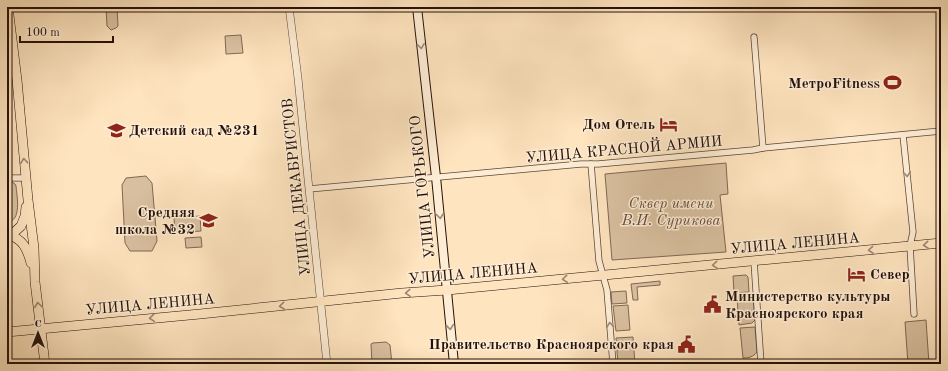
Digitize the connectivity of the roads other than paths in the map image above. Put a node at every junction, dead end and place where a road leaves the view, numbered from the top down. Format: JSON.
{"nodes":[{"id":1,"x":8,"y":7,"type":"edge"},
{"id":2,"x":11,"y":7,"type":"edge"},
{"id":3,"x":289,"y":7,"type":"edge"},
{"id":4,"x":416,"y":7,"type":"edge"},
{"id":5,"x":9,"y":20,"type":"junction"},
{"id":6,"x":754,"y":37,"type":"dead end"},
{"id":7,"x":941,"y":131,"type":"edge"},
{"id":8,"x":904,"y":135,"type":"junction"},
{"id":9,"x":763,"y":148,"type":"junction"},
{"id":10,"x":592,"y":164,"type":"junction"},
{"id":11,"x":436,"y":177,"type":"junction"},
{"id":12,"x":7,"y":178,"type":"edge"},
{"id":13,"x":25,"y":178,"type":"junction"},
{"id":14,"x":309,"y":189,"type":"junction"},
{"id":15,"x":28,"y":200,"type":"junction"},
{"id":16,"x":8,"y":236,"type":"edge"},
{"id":17,"x":941,"y":243,"type":"edge"},
{"id":18,"x":910,"y":246,"type":"junction"},
{"id":19,"x":754,"y":261,"type":"junction"},
{"id":20,"x":604,"y":275,"type":"junction"},
{"id":21,"x":35,"y":282,"type":"junction"},
{"id":22,"x":447,"y":290,"type":"junction"},
{"id":23,"x":320,"y":301,"type":"junction"},
{"id":24,"x":914,"y":314,"type":"dead end"},
{"id":25,"x":41,"y":328,"type":"junction"},
{"id":26,"x":7,"y":332,"type":"edge"},
{"id":27,"x":45,"y":364,"type":"edge"},
{"id":28,"x":327,"y":364,"type":"edge"},
{"id":29,"x":454,"y":364,"type":"edge"},
{"id":30,"x":614,"y":364,"type":"edge"},
{"id":31,"x":761,"y":364,"type":"edge"}],
"edges":[{"from":1,"to":5,"type":"main road"},
{"from":2,"to":5,"type":"main road"},
{"from":3,"to":14,"type":"street","name":"УЛИЦА ДЕКАБРИСТОВ"},
{"from":4,"to":11,"type":"main road","name":"УЛИЦА ГОРЬКОГО","one_way":true},
{"from":13,"to":5,"type":"main road","one_way":true},
{"from":6,"to":9,"type":"street"},
{"from":7,"to":8,"type":"street","name":"УЛИЦА КРАСНОЙ АРМИИ"},
{"from":8,"to":9,"type":"street","name":"УЛИЦА КРАСНОЙ АРМИИ"},
{"from":8,"to":18,"type":"street","one_way":true},
{"from":9,"to":10,"type":"street","name":"УЛИЦА КРАСНОЙ АРМИИ"},
{"from":10,"to":11,"type":"street","name":"УЛИЦА КРАСНОЙ АРМИИ"},
{"from":10,"to":20,"type":"street"},
{"from":11,"to":14,"type":"street","name":"УЛИЦА КРАСНОЙ АРМИИ"},
{"from":11,"to":22,"type":"main road","name":"УЛИЦА ГОРЬКОГО","one_way":true},
{"from":12,"to":13,"type":"street"},
{"from":13,"to":15,"type":"main road"},
{"from":14,"to":23,"type":"street","name":"УЛИЦА ДЕКАБРИСТОВ"},
{"from":15,"to":16,"type":"main road"},
{"from":15,"to":21,"type":"main road"},
{"from":16,"to":21,"type":"main road"},
{"from":17,"to":18,"type":"main road","name":"УЛИЦА ЛЕНИНА","one_way":true},
{"from":18,"to":19,"type":"main road","name":"УЛИЦА ЛЕНИНА","one_way":true},
{"from":18,"to":24,"type":"street"},
{"from":19,"to":20,"type":"main road","name":"УЛИЦА ЛЕНИНА","one_way":true},
{"from":19,"to":31,"type":"street"},
{"from":20,"to":22,"type":"main road","name":"УЛИЦА ЛЕНИНА","one_way":true},
{"from":30,"to":20,"type":"street","one_way":true},
{"from":25,"to":21,"type":"main road","one_way":true},
{"from":22,"to":23,"type":"main road","name":"УЛИЦА ЛЕНИНА","one_way":true},
{"from":22,"to":29,"type":"main road","name":"УЛИЦА ГОРЬКОГО","one_way":true},
{"from":23,"to":25,"type":"main road","name":"УЛИЦА ЛЕНИНА","one_way":true},
{"from":23,"to":28,"type":"street","name":"УЛИЦА ДЕКАБРИСТОВ"},
{"from":25,"to":26,"type":"main road","name":"УЛИЦА ЛЕНИНА"},
{"from":25,"to":27,"type":"main road"}]}
